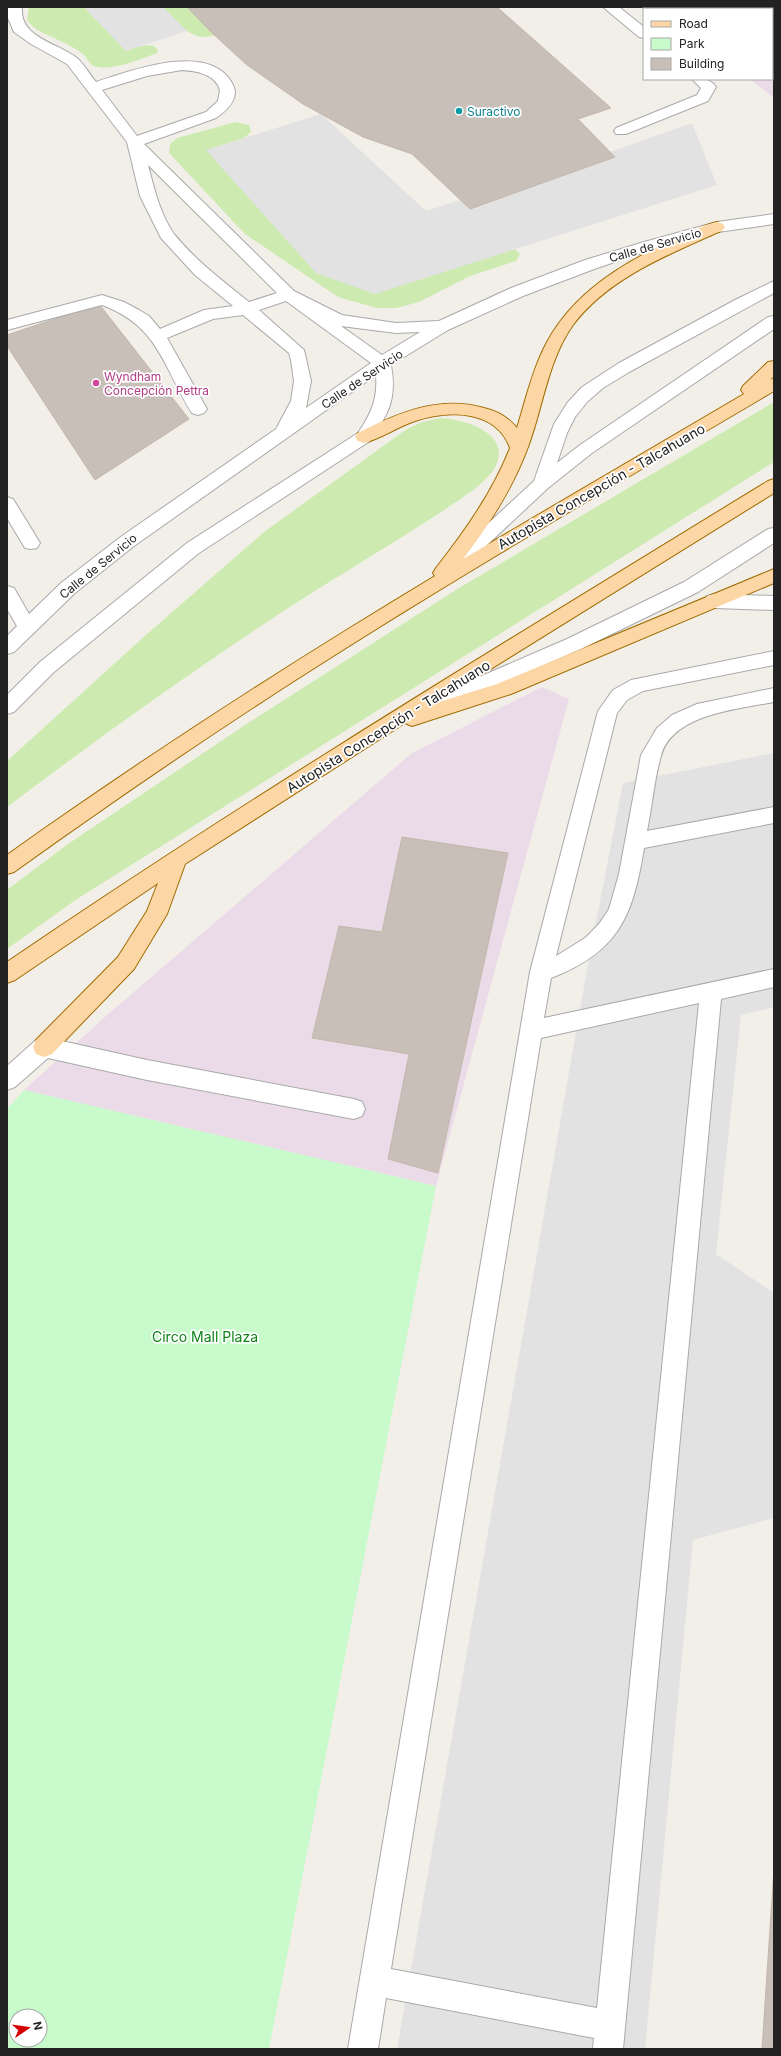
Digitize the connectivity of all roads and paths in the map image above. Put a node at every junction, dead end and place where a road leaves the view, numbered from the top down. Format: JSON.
{"nodes":[{"id":1,"x":15,"y":7,"type":"edge"},
{"id":2,"x":610,"y":7,"type":"edge"},
{"id":3,"x":643,"y":33,"type":"edge"},
{"id":4,"x":700,"y":80,"type":"edge"},
{"id":5,"x":93,"y":88,"type":"junction"},
{"id":6,"x":621,"y":131,"type":"dead end"},
{"id":7,"x":135,"y":143,"type":"junction"},
{"id":8,"x":774,"y":219,"type":"edge"},
{"id":9,"x":717,"y":227,"type":"junction"},
{"id":10,"x":774,"y":286,"type":"edge"},
{"id":11,"x":288,"y":295,"type":"junction"},
{"id":12,"x":246,"y":309,"type":"junction"},
{"id":13,"x":774,"y":321,"type":"edge"},
{"id":14,"x":7,"y":325,"type":"edge"},
{"id":15,"x":442,"y":326,"type":"junction"},
{"id":16,"x":157,"y":336,"type":"junction"},
{"id":17,"x":382,"y":363,"type":"junction"},
{"id":18,"x":774,"y":366,"type":"edge"},
{"id":19,"x":774,"y":384,"type":"edge"},
{"id":20,"x":198,"y":409,"type":"dead end"},
{"id":21,"x":727,"y":412,"type":"junction"},
{"id":22,"x":364,"y":437,"type":"junction"},
{"id":23,"x":272,"y":440,"type":"junction"},
{"id":24,"x":519,"y":448,"type":"junction"},
{"id":25,"x":542,"y":484,"type":"junction"},
{"id":26,"x":774,"y":486,"type":"edge"},
{"id":27,"x":7,"y":502,"type":"edge"},
{"id":28,"x":774,"y":534,"type":"edge"},
{"id":29,"x":31,"y":543,"type":"dead end"},
{"id":30,"x":774,"y":576,"type":"edge"},
{"id":31,"x":434,"y":584,"type":"junction"},
{"id":32,"x":7,"y":593,"type":"edge"},
{"id":33,"x":714,"y":601,"type":"junction"},
{"id":34,"x":774,"y":603,"type":"edge"},
{"id":35,"x":27,"y":626,"type":"junction"},
{"id":36,"x":7,"y":647,"type":"edge"},
{"id":37,"x":774,"y":658,"type":"edge"},
{"id":38,"x":774,"y":695,"type":"edge"},
{"id":39,"x":7,"y":707,"type":"edge"},
{"id":40,"x":387,"y":726,"type":"junction"},
{"id":41,"x":774,"y":815,"type":"edge"},
{"id":42,"x":635,"y":842,"type":"junction"},
{"id":43,"x":177,"y":859,"type":"junction"},
{"id":44,"x":7,"y":866,"type":"edge"},
{"id":45,"x":541,"y":972,"type":"junction"},
{"id":46,"x":7,"y":974,"type":"edge"},
{"id":47,"x":774,"y":978,"type":"edge"},
{"id":48,"x":711,"y":992,"type":"junction"},
{"id":49,"x":532,"y":1030,"type":"junction"},
{"id":50,"x":44,"y":1047,"type":"junction"},
{"id":51,"x":7,"y":1080,"type":"edge"},
{"id":52,"x":354,"y":1109,"type":"dead end"},
{"id":53,"x":375,"y":1981,"type":"junction"},
{"id":54,"x":610,"y":2038,"type":"edge"},
{"id":55,"x":363,"y":2049,"type":"edge"}],
"edges":[{"from":1,"to":5,"type":"street"},
{"from":2,"to":3,"type":"street"},
{"from":4,"to":6,"type":"street"},
{"from":5,"to":7,"type":"street"},
{"from":5,"to":7,"type":"street"},
{"from":7,"to":11,"type":"street"},
{"from":7,"to":12,"type":"street"},
{"from":8,"to":9,"type":"street","name":"Calle de Servicio"},
{"from":9,"to":15,"type":"street","name":"Calle de Servicio"},
{"from":9,"to":24,"type":"main road"},
{"from":10,"to":25,"type":"street"},
{"from":11,"to":12,"type":"street"},
{"from":11,"to":15,"type":"street"},
{"from":11,"to":17,"type":"street"},
{"from":12,"to":16,"type":"street"},
{"from":12,"to":23,"type":"street"},
{"from":13,"to":25,"type":"street"},
{"from":14,"to":16,"type":"street"},
{"from":15,"to":17,"type":"street","name":"Calle de Servicio"},
{"from":16,"to":20,"type":"street"},
{"from":17,"to":22,"type":"street"},
{"from":17,"to":23,"type":"street","name":"Calle de Servicio"},
{"from":18,"to":21,"type":"main road"},
{"from":19,"to":21,"type":"main road","name":"Autopista Concepción - Talcahuano"},
{"from":21,"to":31,"type":"main road","name":"Autopista Concepción - Talcahuano"},
{"from":22,"to":24,"type":"main road"},
{"from":22,"to":39,"type":"street"},
{"from":23,"to":35,"type":"street","name":"Calle de Servicio"},
{"from":24,"to":31,"type":"main road"},
{"from":25,"to":31,"type":"street"},
{"from":26,"to":40,"type":"main road","name":"Autopista Concepción - Talcahuano"},
{"from":27,"to":29,"type":"street"},
{"from":28,"to":40,"type":"street"},
{"from":30,"to":33,"type":"main road"},
{"from":31,"to":44,"type":"main road","name":"Autopista Concepción - Talcahuano"},
{"from":32,"to":35,"type":"street"},
{"from":33,"to":34,"type":"street"},
{"from":33,"to":40,"type":"main road"},
{"from":35,"to":36,"type":"street","name":"Calle de Servicio"},
{"from":37,"to":45,"type":"street"},
{"from":38,"to":42,"type":"street"},
{"from":40,"to":43,"type":"main road","name":"Autopista Concepción - Talcahuano"},
{"from":41,"to":42,"type":"street"},
{"from":42,"to":45,"type":"street"},
{"from":43,"to":46,"type":"main road","name":"Autopista Concepción - Talcahuano"},
{"from":43,"to":50,"type":"main road"},
{"from":45,"to":49,"type":"street"},
{"from":47,"to":48,"type":"street"},
{"from":48,"to":49,"type":"street"},
{"from":48,"to":54,"type":"street"},
{"from":49,"to":53,"type":"street"},
{"from":50,"to":51,"type":"street"},
{"from":50,"to":52,"type":"street"},
{"from":53,"to":54,"type":"street"},
{"from":53,"to":55,"type":"street"}]}
